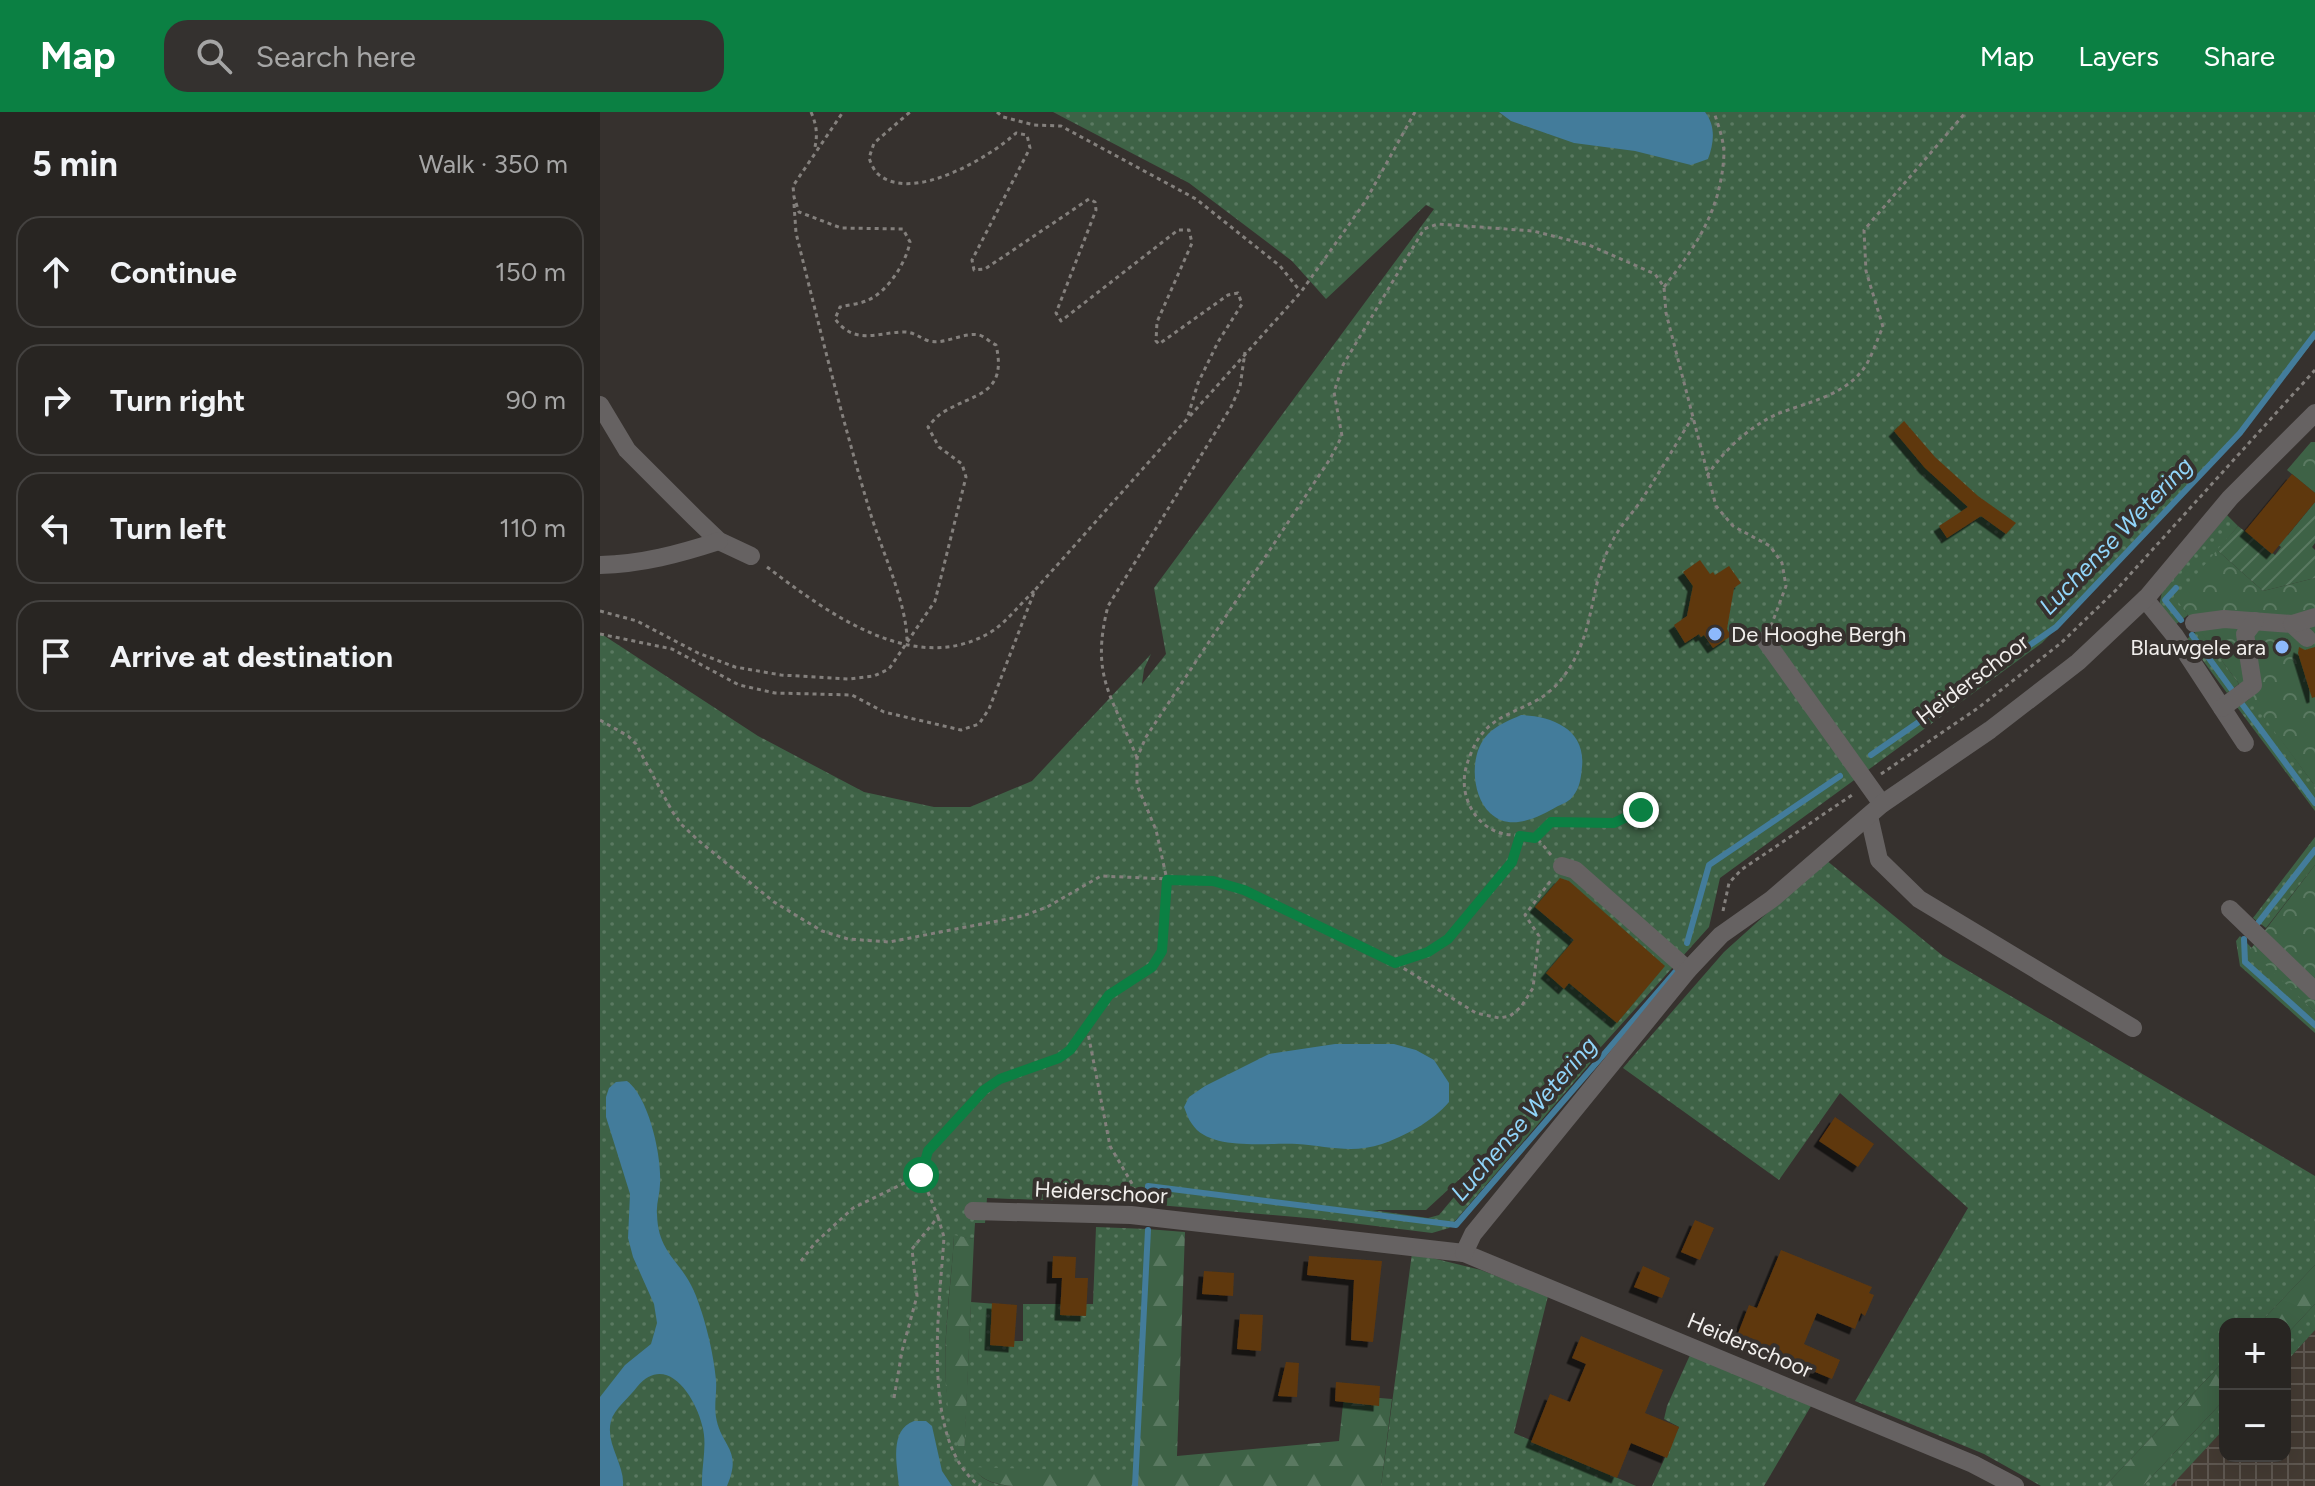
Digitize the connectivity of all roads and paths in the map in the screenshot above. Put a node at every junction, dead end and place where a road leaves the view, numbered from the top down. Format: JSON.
{"nodes":[{"id":1,"x":811,"y":112,"type":"edge"},
{"id":2,"x":843,"y":112,"type":"edge"},
{"id":3,"x":910,"y":112,"type":"edge"},
{"id":4,"x":997,"y":112,"type":"edge"},
{"id":5,"x":1415,"y":112,"type":"edge"},
{"id":6,"x":1714,"y":112,"type":"edge"},
{"id":7,"x":1966,"y":112,"type":"edge"},
{"id":8,"x":813,"y":153,"type":"junction"},
{"id":9,"x":794,"y":197,"type":"junction"},
{"id":10,"x":1664,"y":287,"type":"junction"},
{"id":11,"x":1301,"y":292,"type":"junction"},
{"id":12,"x":1245,"y":352,"type":"junction"},
{"id":13,"x":2315,"y":370,"type":"edge"},
{"id":14,"x":600,"y":405,"type":"edge"},
{"id":15,"x":2315,"y":413,"type":"edge"},
{"id":16,"x":1692,"y":418,"type":"junction"},
{"id":17,"x":1187,"y":419,"type":"junction"},
{"id":18,"x":1707,"y":476,"type":"junction"},
{"id":19,"x":719,"y":541,"type":"junction"},
{"id":20,"x":751,"y":556,"type":"joint"},
{"id":21,"x":600,"y":565,"type":"edge"},
{"id":22,"x":1035,"y":590,"type":"junction"},
{"id":23,"x":2145,"y":599,"type":"junction"},
{"id":24,"x":600,"y":611,"type":"edge"},
{"id":25,"x":2315,"y":617,"type":"edge"},
{"id":26,"x":2255,"y":621,"type":"junction"},
{"id":27,"x":2194,"y":623,"type":"dead end"},
{"id":28,"x":2292,"y":624,"type":"junction"},
{"id":29,"x":600,"y":634,"type":"edge"},
{"id":30,"x":2307,"y":638,"type":"dead end"},
{"id":31,"x":1765,"y":640,"type":"joint"},
{"id":32,"x":907,"y":644,"type":"junction"},
{"id":33,"x":2222,"y":708,"type":"junction"},
{"id":34,"x":600,"y":720,"type":"edge"},
{"id":35,"x":2245,"y":743,"type":"dead end"},
{"id":36,"x":1137,"y":758,"type":"junction"},
{"id":37,"x":1867,"y":784,"type":"junction"},
{"id":38,"x":1641,"y":810,"type":"dead end"},
{"id":39,"x":1875,"y":810,"type":"junction"},
{"id":40,"x":1520,"y":836,"type":"junction"},
{"id":41,"x":1535,"y":838,"type":"junction"},
{"id":42,"x":1562,"y":866,"type":"junction"},
{"id":43,"x":1167,"y":880,"type":"junction"},
{"id":44,"x":2230,"y":909,"type":"dead end"},
{"id":45,"x":1721,"y":935,"type":"junction"},
{"id":46,"x":1395,"y":963,"type":"junction"},
{"id":47,"x":1688,"y":970,"type":"junction"},
{"id":48,"x":2315,"y":991,"type":"edge"},
{"id":49,"x":1087,"y":1025,"type":"junction"},
{"id":50,"x":2133,"y":1028,"type":"dead end"},
{"id":51,"x":921,"y":1175,"type":"junction"},
{"id":52,"x":973,"y":1211,"type":"dead end"},
{"id":53,"x":1131,"y":1215,"type":"junction"},
{"id":54,"x":938,"y":1217,"type":"junction"},
{"id":55,"x":1464,"y":1253,"type":"junction"},
{"id":56,"x":801,"y":1261,"type":"dead end"},
{"id":57,"x":894,"y":1398,"type":"dead end"},
{"id":58,"x":980,"y":1486,"type":"edge"},
{"id":59,"x":2015,"y":1486,"type":"edge"}],
"edges":[{"from":1,"to":8,"type":"path"},
{"from":2,"to":8,"type":"path"},
{"from":3,"to":17,"type":"path"},
{"from":4,"to":11,"type":"path"},
{"from":5,"to":11,"type":"path"},
{"from":6,"to":10,"type":"path"},
{"from":7,"to":18,"type":"path"},
{"from":8,"to":9,"type":"path"},
{"from":9,"to":32,"type":"path"},
{"from":9,"to":32,"type":"path"},
{"from":10,"to":16,"type":"path"},
{"from":10,"to":36,"type":"path"},
{"from":11,"to":12,"type":"path"},
{"from":12,"to":17,"type":"path"},
{"from":12,"to":36,"type":"path"},
{"from":13,"to":37,"type":"path","name":"Heiderschoor"},
{"from":14,"to":19,"type":"street"},
{"from":15,"to":23,"type":"street"},
{"from":16,"to":18,"type":"path"},
{"from":16,"to":40,"type":"path"},
{"from":17,"to":22,"type":"path"},
{"from":18,"to":31,"type":"path"},
{"from":19,"to":20,"type":"street"},
{"from":19,"to":21,"type":"street"},
{"from":20,"to":32,"type":"path"},
{"from":22,"to":29,"type":"path"},
{"from":22,"to":32,"type":"path"},
{"from":23,"to":33,"type":"street"},
{"from":23,"to":39,"type":"street"},
{"from":24,"to":32,"type":"path"},
{"from":25,"to":28,"type":"street"},
{"from":26,"to":27,"type":"street"},
{"from":26,"to":28,"type":"street"},
{"from":26,"to":33,"type":"street"},
{"from":28,"to":30,"type":"street"},
{"from":31,"to":37,"type":"street"},
{"from":33,"to":35,"type":"street"},
{"from":34,"to":43,"type":"path"},
{"from":36,"to":43,"type":"path"},
{"from":37,"to":39,"type":"street"},
{"from":37,"to":45,"type":"path","name":"Heiderschoor"},
{"from":38,"to":41,"type":"path"},
{"from":39,"to":45,"type":"street"},
{"from":39,"to":50,"type":"street"},
{"from":40,"to":41,"type":"path"},
{"from":40,"to":46,"type":"path"},
{"from":41,"to":42,"type":"path"},
{"from":42,"to":46,"type":"path"},
{"from":42,"to":47,"type":"street"},
{"from":43,"to":46,"type":"path"},
{"from":43,"to":49,"type":"path"},
{"from":44,"to":48,"type":"street"},
{"from":45,"to":47,"type":"street"},
{"from":47,"to":55,"type":"street"},
{"from":49,"to":51,"type":"path"},
{"from":49,"to":53,"type":"path"},
{"from":51,"to":54,"type":"path"},
{"from":51,"to":56,"type":"path"},
{"from":52,"to":53,"type":"street","name":"Heiderschoor"},
{"from":53,"to":55,"type":"street","name":"Heiderschoor"},
{"from":54,"to":57,"type":"path"},
{"from":54,"to":58,"type":"path"},
{"from":55,"to":59,"type":"street","name":"Heiderschoor"}]}
